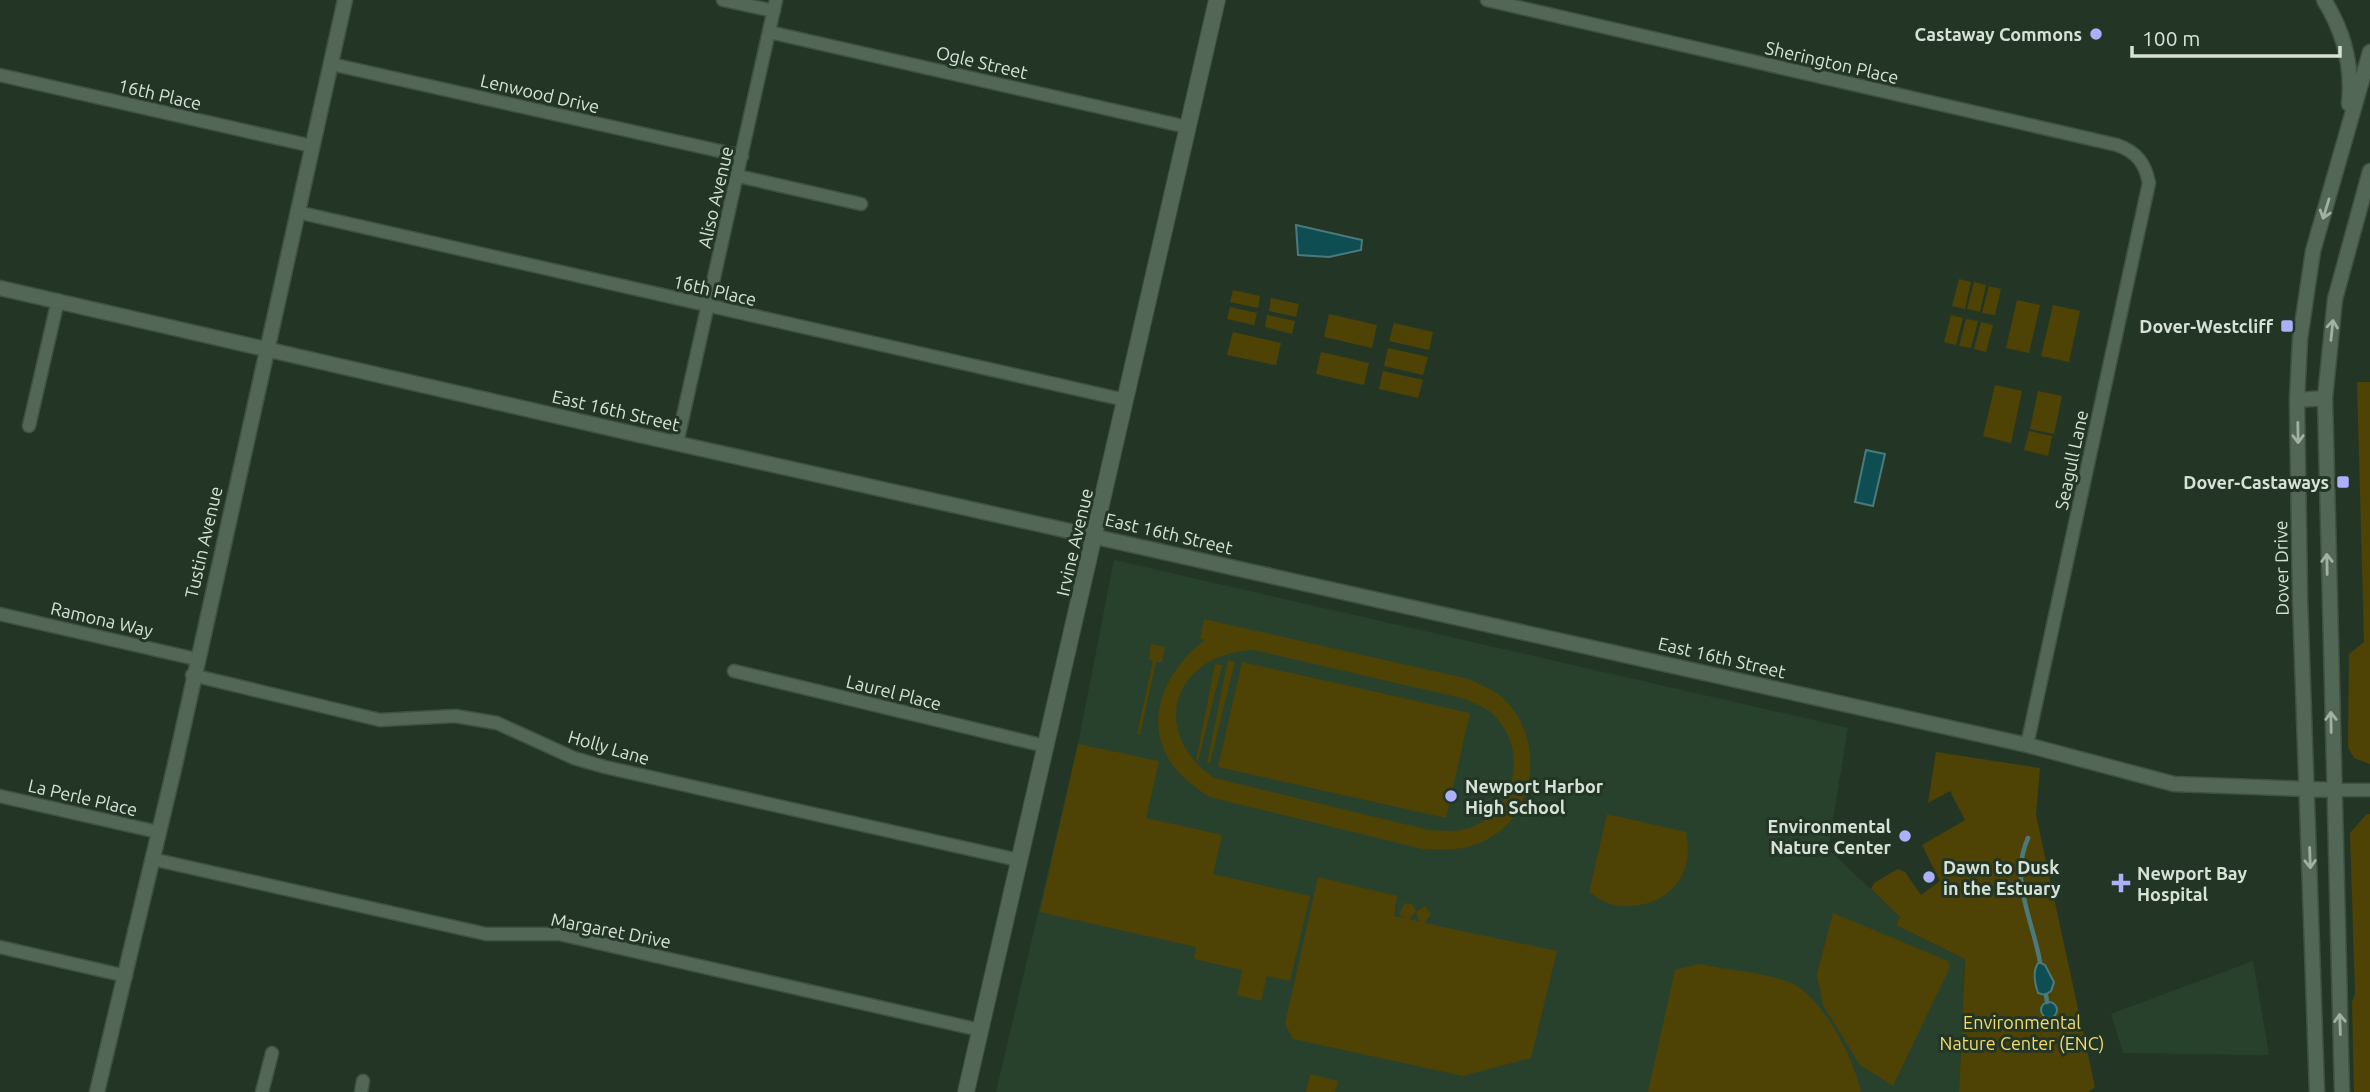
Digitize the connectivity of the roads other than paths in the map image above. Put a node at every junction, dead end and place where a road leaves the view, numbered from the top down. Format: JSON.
{"nodes":[{"id":1,"x":345,"y":0,"type":"edge"},
{"id":2,"x":723,"y":0,"type":"edge"},
{"id":3,"x":1217,"y":0,"type":"edge"},
{"id":4,"x":1487,"y":0,"type":"edge"},
{"id":5,"x":2324,"y":0,"type":"edge"},
{"id":6,"x":775,"y":6,"type":"edge"},
{"id":7,"x":769,"y":32,"type":"junction"},
{"id":8,"x":2370,"y":52,"type":"edge"},
{"id":9,"x":331,"y":64,"type":"junction"},
{"id":10,"x":0,"y":75,"type":"edge"},
{"id":11,"x":1187,"y":127,"type":"junction"},
{"id":12,"x":2346,"y":144,"type":"junction"},
{"id":13,"x":312,"y":146,"type":"junction"},
{"id":14,"x":742,"y":156,"type":"junction"},
{"id":15,"x":2370,"y":171,"type":"edge"},
{"id":16,"x":738,"y":176,"type":"junction"},
{"id":17,"x":2149,"y":183,"type":"joint"},
{"id":18,"x":861,"y":204,"type":"dead end"},
{"id":19,"x":297,"y":212,"type":"junction"},
{"id":20,"x":0,"y":288,"type":"edge"},
{"id":21,"x":58,"y":300,"type":"junction"},
{"id":22,"x":708,"y":307,"type":"junction"},
{"id":23,"x":267,"y":350,"type":"junction"},
{"id":24,"x":2325,"y":398,"type":"junction"},
{"id":25,"x":1125,"y":400,"type":"junction"},
{"id":26,"x":2297,"y":400,"type":"junction"},
{"id":27,"x":29,"y":426,"type":"dead end"},
{"id":28,"x":677,"y":443,"type":"junction"},
{"id":29,"x":1095,"y":536,"type":"junction"},
{"id":30,"x":0,"y":614,"type":"edge"},
{"id":31,"x":197,"y":659,"type":"junction"},
{"id":32,"x":734,"y":671,"type":"dead end"},
{"id":33,"x":192,"y":676,"type":"junction"},
{"id":34,"x":2027,"y":745,"type":"junction"},
{"id":35,"x":1045,"y":746,"type":"junction"},
{"id":36,"x":2308,"y":790,"type":"junction"},
{"id":37,"x":2333,"y":790,"type":"junction"},
{"id":38,"x":2370,"y":790,"type":"edge"},
{"id":39,"x":0,"y":796,"type":"edge"},
{"id":40,"x":158,"y":832,"type":"junction"},
{"id":41,"x":152,"y":859,"type":"junction"},
{"id":42,"x":1018,"y":860,"type":"junction"},
{"id":43,"x":0,"y":947,"type":"edge"},
{"id":44,"x":126,"y":976,"type":"junction"},
{"id":45,"x":980,"y":1030,"type":"junction"},
{"id":46,"x":272,"y":1053,"type":"dead end"},
{"id":47,"x":97,"y":1092,"type":"edge"},
{"id":48,"x":262,"y":1092,"type":"edge"},
{"id":49,"x":966,"y":1092,"type":"edge"},
{"id":50,"x":2317,"y":1092,"type":"edge"},
{"id":51,"x":2342,"y":1092,"type":"edge"}],
"edges":[{"from":1,"to":9,"type":"street","name":"Tustin Avenue"},
{"from":2,"to":6,"type":"street"},
{"from":3,"to":11,"type":"main road","name":"Irvine Avenue"},
{"from":4,"to":17,"type":"street","name":"Sherington Place"},
{"from":5,"to":12,"type":"street"},
{"from":6,"to":7,"type":"street","name":"Aliso Avenue"},
{"from":7,"to":11,"type":"street","name":"Ogle Street"},
{"from":7,"to":14,"type":"street","name":"Aliso Avenue"},
{"from":8,"to":12,"type":"street","name":"Dover Drive"},
{"from":9,"to":13,"type":"street","name":"Tustin Avenue"},
{"from":9,"to":14,"type":"street","name":"Lenwood Drive"},
{"from":10,"to":13,"type":"street","name":"16th Place"},
{"from":11,"to":25,"type":"main road","name":"Irvine Avenue"},
{"from":12,"to":26,"type":"street","name":"Dover Drive","one_way":true},
{"from":13,"to":19,"type":"street","name":"Tustin Avenue"},
{"from":14,"to":16,"type":"street","name":"Aliso Avenue"},
{"from":24,"to":15,"type":"street","one_way":true},
{"from":16,"to":18,"type":"street"},
{"from":16,"to":22,"type":"street","name":"Aliso Avenue"},
{"from":17,"to":34,"type":"street","name":"Seagull Lane"},
{"from":19,"to":22,"type":"street","name":"16th Place"},
{"from":19,"to":23,"type":"street","name":"Tustin Avenue"},
{"from":20,"to":21,"type":"street","name":"East 16th Street"},
{"from":21,"to":23,"type":"street","name":"East 16th Street"},
{"from":21,"to":27,"type":"street"},
{"from":22,"to":25,"type":"street","name":"16th Place"},
{"from":22,"to":28,"type":"street","name":"Aliso Avenue"},
{"from":23,"to":28,"type":"street","name":"East 16th Street"},
{"from":23,"to":31,"type":"street","name":"Tustin Avenue"},
{"from":24,"to":26,"type":"street"},
{"from":37,"to":24,"type":"street","one_way":true},
{"from":25,"to":29,"type":"main road","name":"Irvine Avenue"},
{"from":26,"to":36,"type":"street","name":"Dover Drive","one_way":true},
{"from":28,"to":29,"type":"street","name":"East 16th Street"},
{"from":29,"to":34,"type":"street","name":"East 16th Street"},
{"from":29,"to":35,"type":"main road","name":"Irvine Avenue"},
{"from":30,"to":31,"type":"street","name":"Ramona Way"},
{"from":31,"to":33,"type":"street","name":"Tustin Avenue"},
{"from":32,"to":35,"type":"street","name":"Laurel Place"},
{"from":33,"to":40,"type":"street","name":"Tustin Avenue"},
{"from":33,"to":42,"type":"street","name":"Holly Lane"},
{"from":34,"to":36,"type":"street","name":"East 16th Street"},
{"from":35,"to":42,"type":"main road","name":"Irvine Avenue"},
{"from":36,"to":37,"type":"street","name":"East 16th Street"},
{"from":36,"to":50,"type":"street","name":"Dover Drive","one_way":true},
{"from":37,"to":38,"type":"street"},
{"from":51,"to":37,"type":"street","one_way":true},
{"from":39,"to":40,"type":"street","name":"La Perle Place"},
{"from":40,"to":41,"type":"street","name":"Tustin Avenue"},
{"from":41,"to":44,"type":"street","name":"Tustin Avenue"},
{"from":41,"to":45,"type":"street","name":"Margaret Drive"},
{"from":42,"to":45,"type":"main road","name":"Irvine Avenue"},
{"from":43,"to":44,"type":"street"},
{"from":44,"to":47,"type":"street","name":"Tustin Avenue"},
{"from":45,"to":49,"type":"main road","name":"Irvine Avenue"},
{"from":46,"to":48,"type":"street"}]}
